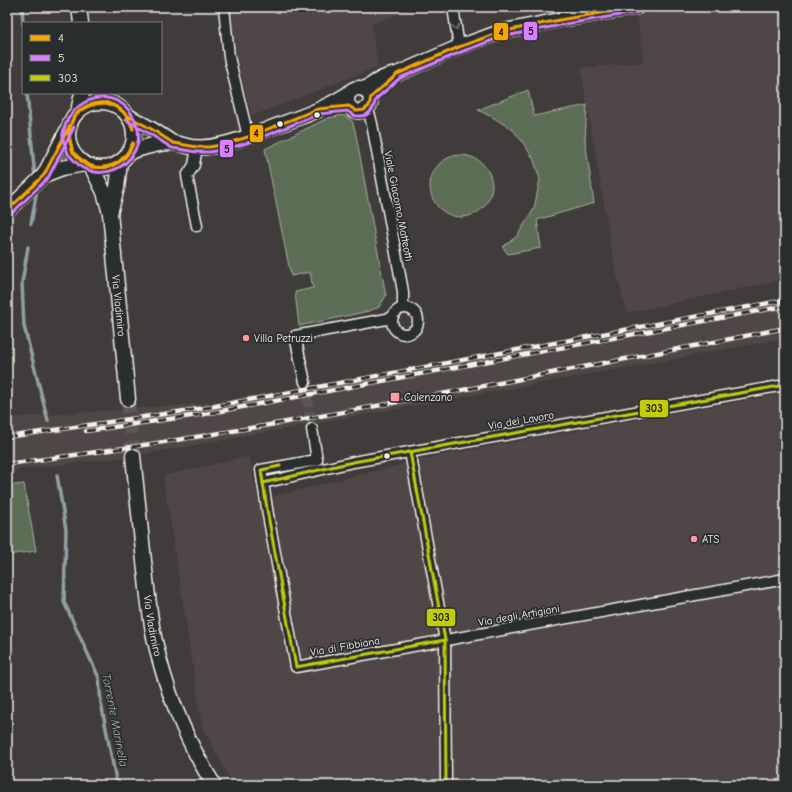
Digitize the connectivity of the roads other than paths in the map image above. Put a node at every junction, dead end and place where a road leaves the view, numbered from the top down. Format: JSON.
{"nodes":[{"id":1,"x":79,"y":7,"type":"edge"},
{"id":2,"x":224,"y":7,"type":"edge"},
{"id":3,"x":453,"y":7,"type":"edge"},
{"id":4,"x":637,"y":7,"type":"edge"},
{"id":5,"x":81,"y":22,"type":"edge"},
{"id":6,"x":459,"y":47,"type":"junction"},
{"id":7,"x":82,"y":94,"type":"edge"},
{"id":8,"x":367,"y":98,"type":"junction"},
{"id":9,"x":109,"y":99,"type":"edge"},
{"id":10,"x":348,"y":100,"type":"junction"},
{"id":11,"x":78,"y":112,"type":"junction"},
{"id":12,"x":128,"y":116,"type":"junction"},
{"id":13,"x":70,"y":125,"type":"junction"},
{"id":14,"x":248,"y":137,"type":"junction"},
{"id":15,"x":173,"y":143,"type":"junction"},
{"id":16,"x":197,"y":147,"type":"junction"},
{"id":17,"x":124,"y":157,"type":"junction"},
{"id":18,"x":88,"y":165,"type":"junction"},
{"id":19,"x":44,"y":175,"type":"junction"},
{"id":20,"x":7,"y":211,"type":"edge"},
{"id":21,"x":110,"y":213,"type":"junction"},
{"id":22,"x":196,"y":226,"type":"dead end"},
{"id":23,"x":403,"y":308,"type":"junction"},
{"id":24,"x":392,"y":318,"type":"junction"},
{"id":25,"x":305,"y":382,"type":"tunnel mouth"},
{"id":26,"x":785,"y":385,"type":"edge"},
{"id":27,"x":128,"y":399,"type":"tunnel mouth"},
{"id":28,"x":312,"y":429,"type":"tunnel mouth"},
{"id":29,"x":410,"y":452,"type":"junction"},
{"id":30,"x":133,"y":456,"type":"tunnel mouth"},
{"id":31,"x":263,"y":483,"type":"junction"},
{"id":32,"x":785,"y":579,"type":"edge"},
{"id":33,"x":445,"y":640,"type":"junction"},
{"id":34,"x":214,"y":785,"type":"edge"},
{"id":35,"x":446,"y":785,"type":"edge"}],
"edges":[{"from":1,"to":5,"type":"main road"},
{"from":2,"to":14,"type":"street"},
{"from":3,"to":6,"type":"street","one_way":true},
{"from":4,"to":6,"type":"main road"},
{"from":6,"to":8,"type":"main road"},
{"from":7,"to":11,"type":"main road"},
{"from":8,"to":10,"type":"main road"},
{"from":8,"to":10,"type":"main road"},
{"from":8,"to":23,"type":"street","name":"Viale Giacomo Matteotti"},
{"from":9,"to":11,"type":"main road"},
{"from":9,"to":12,"type":"main road"},
{"from":10,"to":14,"type":"main road"},
{"from":11,"to":13,"type":"main road"},
{"from":12,"to":15,"type":"main road"},
{"from":12,"to":17,"type":"main road"},
{"from":13,"to":18,"type":"main road"},
{"from":13,"to":19,"type":"main road"},
{"from":14,"to":16,"type":"main road"},
{"from":15,"to":16,"type":"main road"},
{"from":15,"to":17,"type":"main road"},
{"from":16,"to":22,"type":"street"},
{"from":17,"to":18,"type":"main road"},
{"from":17,"to":21,"type":"main road","name":"Via Vladimiro"},
{"from":18,"to":19,"type":"main road"},
{"from":18,"to":21,"type":"main road","name":"Via Vladimiro"},
{"from":19,"to":20,"type":"main road"},
{"from":21,"to":27,"type":"main road","name":"Via Vladimiro"},
{"from":23,"to":24,"type":"street"},
{"from":23,"to":24,"type":"street"},
{"from":24,"to":25,"type":"street"},
{"from":26,"to":29,"type":"street","name":"Via del Lavoro"},
{"from":28,"to":31,"type":"street","name":"Via di Fibbiana"},
{"from":29,"to":31,"type":"street","name":"Via del Lavoro"},
{"from":29,"to":33,"type":"street"},
{"from":30,"to":34,"type":"main road","name":"Via Vladimiro"},
{"from":31,"to":33,"type":"street","name":"Via di Fibbiana"},
{"from":32,"to":33,"type":"street","name":"Via degli Artigiani"},
{"from":33,"to":35,"type":"street"}]}
